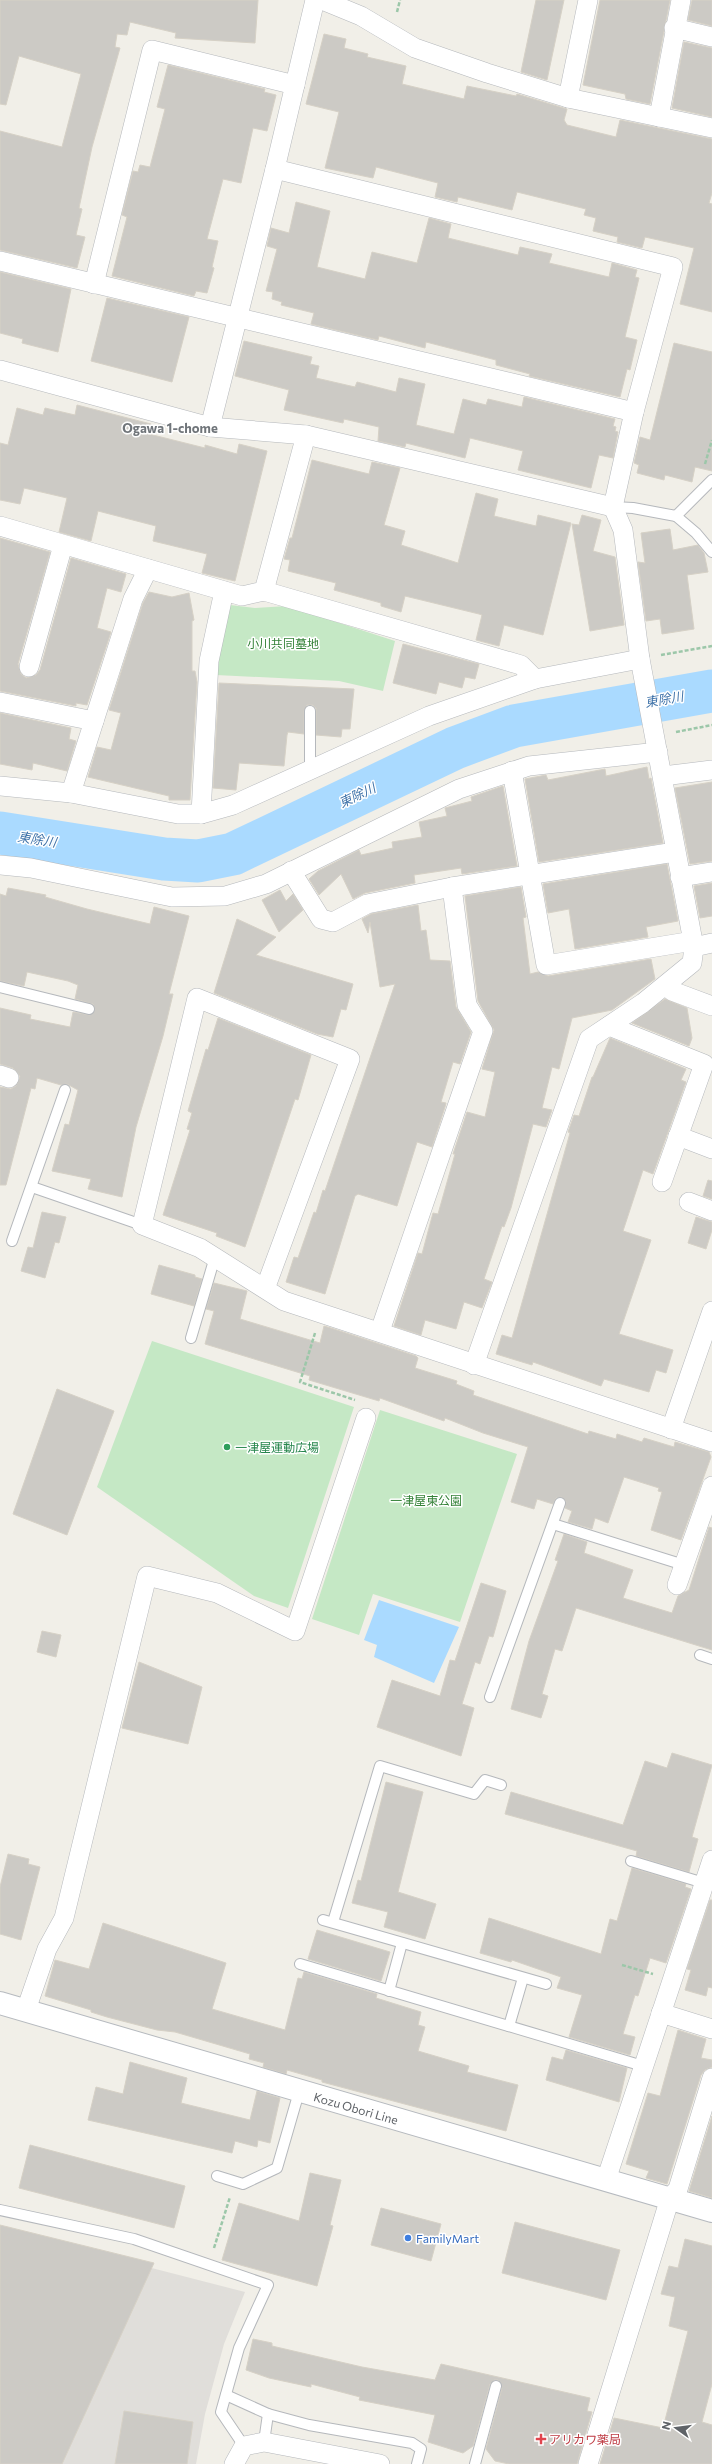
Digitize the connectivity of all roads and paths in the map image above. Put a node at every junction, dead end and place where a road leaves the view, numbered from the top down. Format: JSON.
{"nodes":[{"id":1,"x":315,"y":0,"type":"edge"},
{"id":2,"x":322,"y":0,"type":"edge"},
{"id":3,"x":588,"y":0,"type":"edge"},
{"id":4,"x":680,"y":0,"type":"edge"},
{"id":5,"x":674,"y":28,"type":"junction"},
{"id":6,"x":712,"y":37,"type":"edge"},
{"id":7,"x":295,"y":85,"type":"junction"},
{"id":8,"x":568,"y":98,"type":"junction"},
{"id":9,"x":659,"y":117,"type":"junction"},
{"id":10,"x":712,"y":128,"type":"edge"},
{"id":11,"x":275,"y":170,"type":"junction"},
{"id":12,"x":0,"y":261,"type":"edge"},
{"id":13,"x":94,"y":284,"type":"junction"},
{"id":14,"x":238,"y":318,"type":"junction"},
{"id":15,"x":0,"y":370,"type":"edge"},
{"id":16,"x":634,"y":412,"type":"junction"},
{"id":17,"x":210,"y":427,"type":"junction"},
{"id":18,"x":306,"y":435,"type":"junction"},
{"id":19,"x":712,"y":480,"type":"edge"},
{"id":20,"x":613,"y":507,"type":"junction"},
{"id":21,"x":676,"y":516,"type":"junction"},
{"id":22,"x":0,"y":526,"type":"edge"},
{"id":23,"x":63,"y":545,"type":"junction"},
{"id":24,"x":712,"y":552,"type":"edge"},
{"id":25,"x":148,"y":569,"type":"junction"},
{"id":26,"x":224,"y":591,"type":"junction"},
{"id":27,"x":264,"y":591,"type":"junction"},
{"id":28,"x":712,"y":646,"type":"edge"},
{"id":29,"x":649,"y":657,"type":"junction"},
{"id":30,"x":29,"y":667,"type":"dead end"},
{"id":31,"x":535,"y":679,"type":"junction"},
{"id":32,"x":0,"y":702,"type":"edge"},
{"id":33,"x":310,"y":711,"type":"dead end"},
{"id":34,"x":94,"y":721,"type":"junction"},
{"id":35,"x":712,"y":725,"type":"edge"},
{"id":36,"x":657,"y":743,"type":"junction"},
{"id":37,"x":310,"y":770,"type":"junction"},
{"id":38,"x":712,"y":770,"type":"edge"},
{"id":39,"x":512,"y":772,"type":"junction"},
{"id":40,"x":663,"y":776,"type":"junction"},
{"id":41,"x":0,"y":786,"type":"edge"},
{"id":42,"x":71,"y":793,"type":"junction"},
{"id":43,"x":201,"y":814,"type":"junction"},
{"id":44,"x":675,"y":852,"type":"junction"},
{"id":45,"x":0,"y":865,"type":"edge"},
{"id":46,"x":291,"y":871,"type":"junction"},
{"id":47,"x":712,"y":872,"type":"edge"},
{"id":48,"x":529,"y":875,"type":"junction"},
{"id":49,"x":680,"y":877,"type":"junction"},
{"id":50,"x":452,"y":887,"type":"junction"},
{"id":51,"x":712,"y":943,"type":"edge"},
{"id":52,"x":693,"y":944,"type":"junction"},
{"id":53,"x":0,"y":987,"type":"edge"},
{"id":54,"x":672,"y":991,"type":"dead end"},
{"id":55,"x":712,"y":1006,"type":"edge"},
{"id":56,"x":89,"y":1009,"type":"dead end"},
{"id":57,"x":609,"y":1026,"type":"junction"},
{"id":58,"x":65,"y":1090,"type":"dead end"},
{"id":59,"x":678,"y":1136,"type":"junction"},
{"id":60,"x":712,"y":1149,"type":"edge"},
{"id":61,"x":662,"y":1182,"type":"dead end"},
{"id":62,"x":32,"y":1188,"type":"junction"},
{"id":63,"x":689,"y":1202,"type":"dead end"},
{"id":64,"x":712,"y":1211,"type":"edge"},
{"id":65,"x":142,"y":1225,"type":"junction"},
{"id":66,"x":12,"y":1241,"type":"dead end"},
{"id":67,"x":215,"y":1258,"type":"junction"},
{"id":68,"x":265,"y":1289,"type":"junction"},
{"id":69,"x":712,"y":1311,"type":"edge"},
{"id":70,"x":321,"y":1312,"type":"junction"},
{"id":71,"x":380,"y":1331,"type":"junction"},
{"id":72,"x":191,"y":1338,"type":"dead end"},
{"id":73,"x":474,"y":1365,"type":"junction"},
{"id":74,"x":366,"y":1418,"type":"joint"},
{"id":75,"x":671,"y":1429,"type":"junction"},
{"id":76,"x":712,"y":1442,"type":"edge"},
{"id":77,"x":712,"y":1486,"type":"edge"},
{"id":78,"x":560,"y":1503,"type":"dead end"},
{"id":79,"x":553,"y":1524,"type":"junction"},
{"id":80,"x":684,"y":1565,"type":"junction"},
{"id":81,"x":677,"y":1585,"type":"dead end"},
{"id":82,"x":700,"y":1655,"type":"dead end"},
{"id":83,"x":712,"y":1659,"type":"edge"},
{"id":84,"x":490,"y":1697,"type":"dead end"},
{"id":85,"x":501,"y":1785,"type":"dead end"},
{"id":86,"x":712,"y":1860,"type":"edge"},
{"id":87,"x":631,"y":1861,"type":"dead end"},
{"id":88,"x":708,"y":1884,"type":"edge"},
{"id":89,"x":402,"y":1943,"type":"junction"},
{"id":90,"x":300,"y":1964,"type":"dead end"},
{"id":91,"x":622,"y":1965,"type":"dead end"},
{"id":92,"x":523,"y":1978,"type":"junction"},
{"id":93,"x":672,"y":1980,"type":"junction"},
{"id":94,"x":546,"y":1984,"type":"dead end"},
{"id":95,"x":389,"y":1991,"type":"junction"},
{"id":96,"x":0,"y":2003,"type":"edge"},
{"id":97,"x":26,"y":2010,"type":"junction"},
{"id":98,"x":661,"y":2013,"type":"junction"},
{"id":99,"x":509,"y":2026,"type":"junction"},
{"id":100,"x":712,"y":2028,"type":"edge"},
{"id":101,"x":643,"y":2066,"type":"junction"},
{"id":102,"x":712,"y":2078,"type":"edge"},
{"id":103,"x":299,"y":2092,"type":"junction"},
{"id":104,"x":217,"y":2176,"type":"dead end"},
{"id":105,"x":606,"y":2180,"type":"junction"},
{"id":106,"x":235,"y":2181,"type":"junction"},
{"id":107,"x":670,"y":2198,"type":"junction"},
{"id":108,"x":0,"y":2210,"type":"edge"},
{"id":109,"x":712,"y":2211,"type":"edge"},
{"id":110,"x":209,"y":2265,"type":"junction"},
{"id":111,"x":496,"y":2386,"type":"dead end"},
{"id":112,"x":226,"y":2395,"type":"junction"},
{"id":113,"x":268,"y":2414,"type":"junction"},
{"id":114,"x":264,"y":2442,"type":"junction"},
{"id":115,"x":244,"y":2446,"type":"junction"},
{"id":116,"x":234,"y":2464,"type":"edge"},
{"id":117,"x":380,"y":2464,"type":"edge"},
{"id":118,"x":418,"y":2464,"type":"edge"},
{"id":119,"x":475,"y":2464,"type":"edge"},
{"id":120,"x":588,"y":2464,"type":"edge"}],
"edges":[{"from":1,"to":7,"type":"street"},
{"from":2,"to":8,"type":"street"},
{"from":3,"to":8,"type":"street"},
{"from":4,"to":5,"type":"street"},
{"from":5,"to":6,"type":"street"},
{"from":5,"to":9,"type":"street"},
{"from":7,"to":11,"type":"street"},
{"from":7,"to":13,"type":"street"},
{"from":8,"to":9,"type":"street"},
{"from":9,"to":10,"type":"street"},
{"from":11,"to":14,"type":"street"},
{"from":11,"to":16,"type":"street"},
{"from":12,"to":13,"type":"street"},
{"from":13,"to":14,"type":"street"},
{"from":14,"to":16,"type":"street"},
{"from":14,"to":17,"type":"street"},
{"from":15,"to":17,"type":"street"},
{"from":16,"to":20,"type":"street"},
{"from":17,"to":18,"type":"street"},
{"from":18,"to":20,"type":"street"},
{"from":18,"to":27,"type":"street"},
{"from":19,"to":21,"type":"lane"},
{"from":20,"to":21,"type":"lane"},
{"from":20,"to":29,"type":"street"},
{"from":21,"to":24,"type":"lane"},
{"from":22,"to":23,"type":"street"},
{"from":23,"to":25,"type":"street"},
{"from":23,"to":30,"type":"street"},
{"from":25,"to":26,"type":"street"},
{"from":25,"to":34,"type":"street"},
{"from":26,"to":27,"type":"street"},
{"from":26,"to":43,"type":"street"},
{"from":27,"to":31,"type":"street"},
{"from":28,"to":29,"type":"path"},
{"from":29,"to":31,"type":"street"},
{"from":29,"to":36,"type":"street"},
{"from":31,"to":37,"type":"street"},
{"from":32,"to":34,"type":"street"},
{"from":33,"to":37,"type":"lane"},
{"from":34,"to":42,"type":"street"},
{"from":35,"to":36,"type":"path"},
{"from":36,"to":39,"type":"street"},
{"from":36,"to":40,"type":"street"},
{"from":37,"to":43,"type":"street"},
{"from":38,"to":40,"type":"street"},
{"from":39,"to":46,"type":"street"},
{"from":39,"to":48,"type":"street"},
{"from":40,"to":44,"type":"street"},
{"from":41,"to":42,"type":"street"},
{"from":42,"to":43,"type":"street"},
{"from":44,"to":48,"type":"street"},
{"from":44,"to":49,"type":"street"},
{"from":45,"to":46,"type":"street"},
{"from":46,"to":50,"type":"street"},
{"from":47,"to":49,"type":"street"},
{"from":48,"to":50,"type":"street"},
{"from":48,"to":52,"type":"street"},
{"from":49,"to":52,"type":"street"},
{"from":50,"to":71,"type":"street"},
{"from":51,"to":52,"type":"street"},
{"from":52,"to":57,"type":"street"},
{"from":53,"to":56,"type":"lane"},
{"from":54,"to":55,"type":"street"},
{"from":57,"to":59,"type":"street"},
{"from":57,"to":73,"type":"street"},
{"from":58,"to":62,"type":"lane"},
{"from":59,"to":60,"type":"street"},
{"from":59,"to":61,"type":"street"},
{"from":62,"to":65,"type":"lane"},
{"from":62,"to":66,"type":"lane"},
{"from":63,"to":64,"type":"street"},
{"from":65,"to":67,"type":"street"},
{"from":65,"to":68,"type":"street"},
{"from":67,"to":68,"type":"street"},
{"from":67,"to":72,"type":"lane"},
{"from":68,"to":70,"type":"street"},
{"from":69,"to":75,"type":"street"},
{"from":70,"to":71,"type":"street"},
{"from":70,"to":74,"type":"path"},
{"from":71,"to":73,"type":"street"},
{"from":73,"to":75,"type":"street"},
{"from":74,"to":97,"type":"street"},
{"from":75,"to":76,"type":"street"},
{"from":77,"to":80,"type":"street"},
{"from":78,"to":79,"type":"lane"},
{"from":79,"to":80,"type":"lane"},
{"from":79,"to":84,"type":"lane"},
{"from":80,"to":81,"type":"street"},
{"from":82,"to":83,"type":"lane"},
{"from":85,"to":89,"type":"lane"},
{"from":86,"to":88,"type":"street"},
{"from":87,"to":88,"type":"lane"},
{"from":88,"to":93,"type":"street"},
{"from":89,"to":92,"type":"lane"},
{"from":89,"to":95,"type":"lane"},
{"from":90,"to":95,"type":"lane"},
{"from":91,"to":93,"type":"path"},
{"from":92,"to":94,"type":"lane"},
{"from":92,"to":99,"type":"lane"},
{"from":93,"to":98,"type":"street"},
{"from":95,"to":99,"type":"lane"},
{"from":96,"to":97,"type":"main road","name":"Kozu Obori Line"},
{"from":97,"to":103,"type":"main road","name":"Kozu Obori Line"},
{"from":98,"to":100,"type":"street"},
{"from":98,"to":101,"type":"street"},
{"from":99,"to":101,"type":"lane"},
{"from":101,"to":105,"type":"street"},
{"from":102,"to":107,"type":"street"},
{"from":103,"to":105,"type":"main road","name":"Kozu Obori Line"},
{"from":103,"to":106,"type":"lane"},
{"from":104,"to":106,"type":"lane"},
{"from":105,"to":107,"type":"main road","name":"Kozu Obori Line"},
{"from":106,"to":110,"type":"path"},
{"from":107,"to":109,"type":"main road","name":"Kozu Obori Line"},
{"from":107,"to":120,"type":"street"},
{"from":108,"to":110,"type":"lane"},
{"from":110,"to":112,"type":"lane"},
{"from":111,"to":119,"type":"lane"},
{"from":112,"to":113,"type":"lane"},
{"from":112,"to":115,"type":"lane"},
{"from":113,"to":114,"type":"lane"},
{"from":113,"to":118,"type":"lane"},
{"from":114,"to":115,"type":"street"},
{"from":114,"to":117,"type":"street"},
{"from":115,"to":116,"type":"street"}]}
